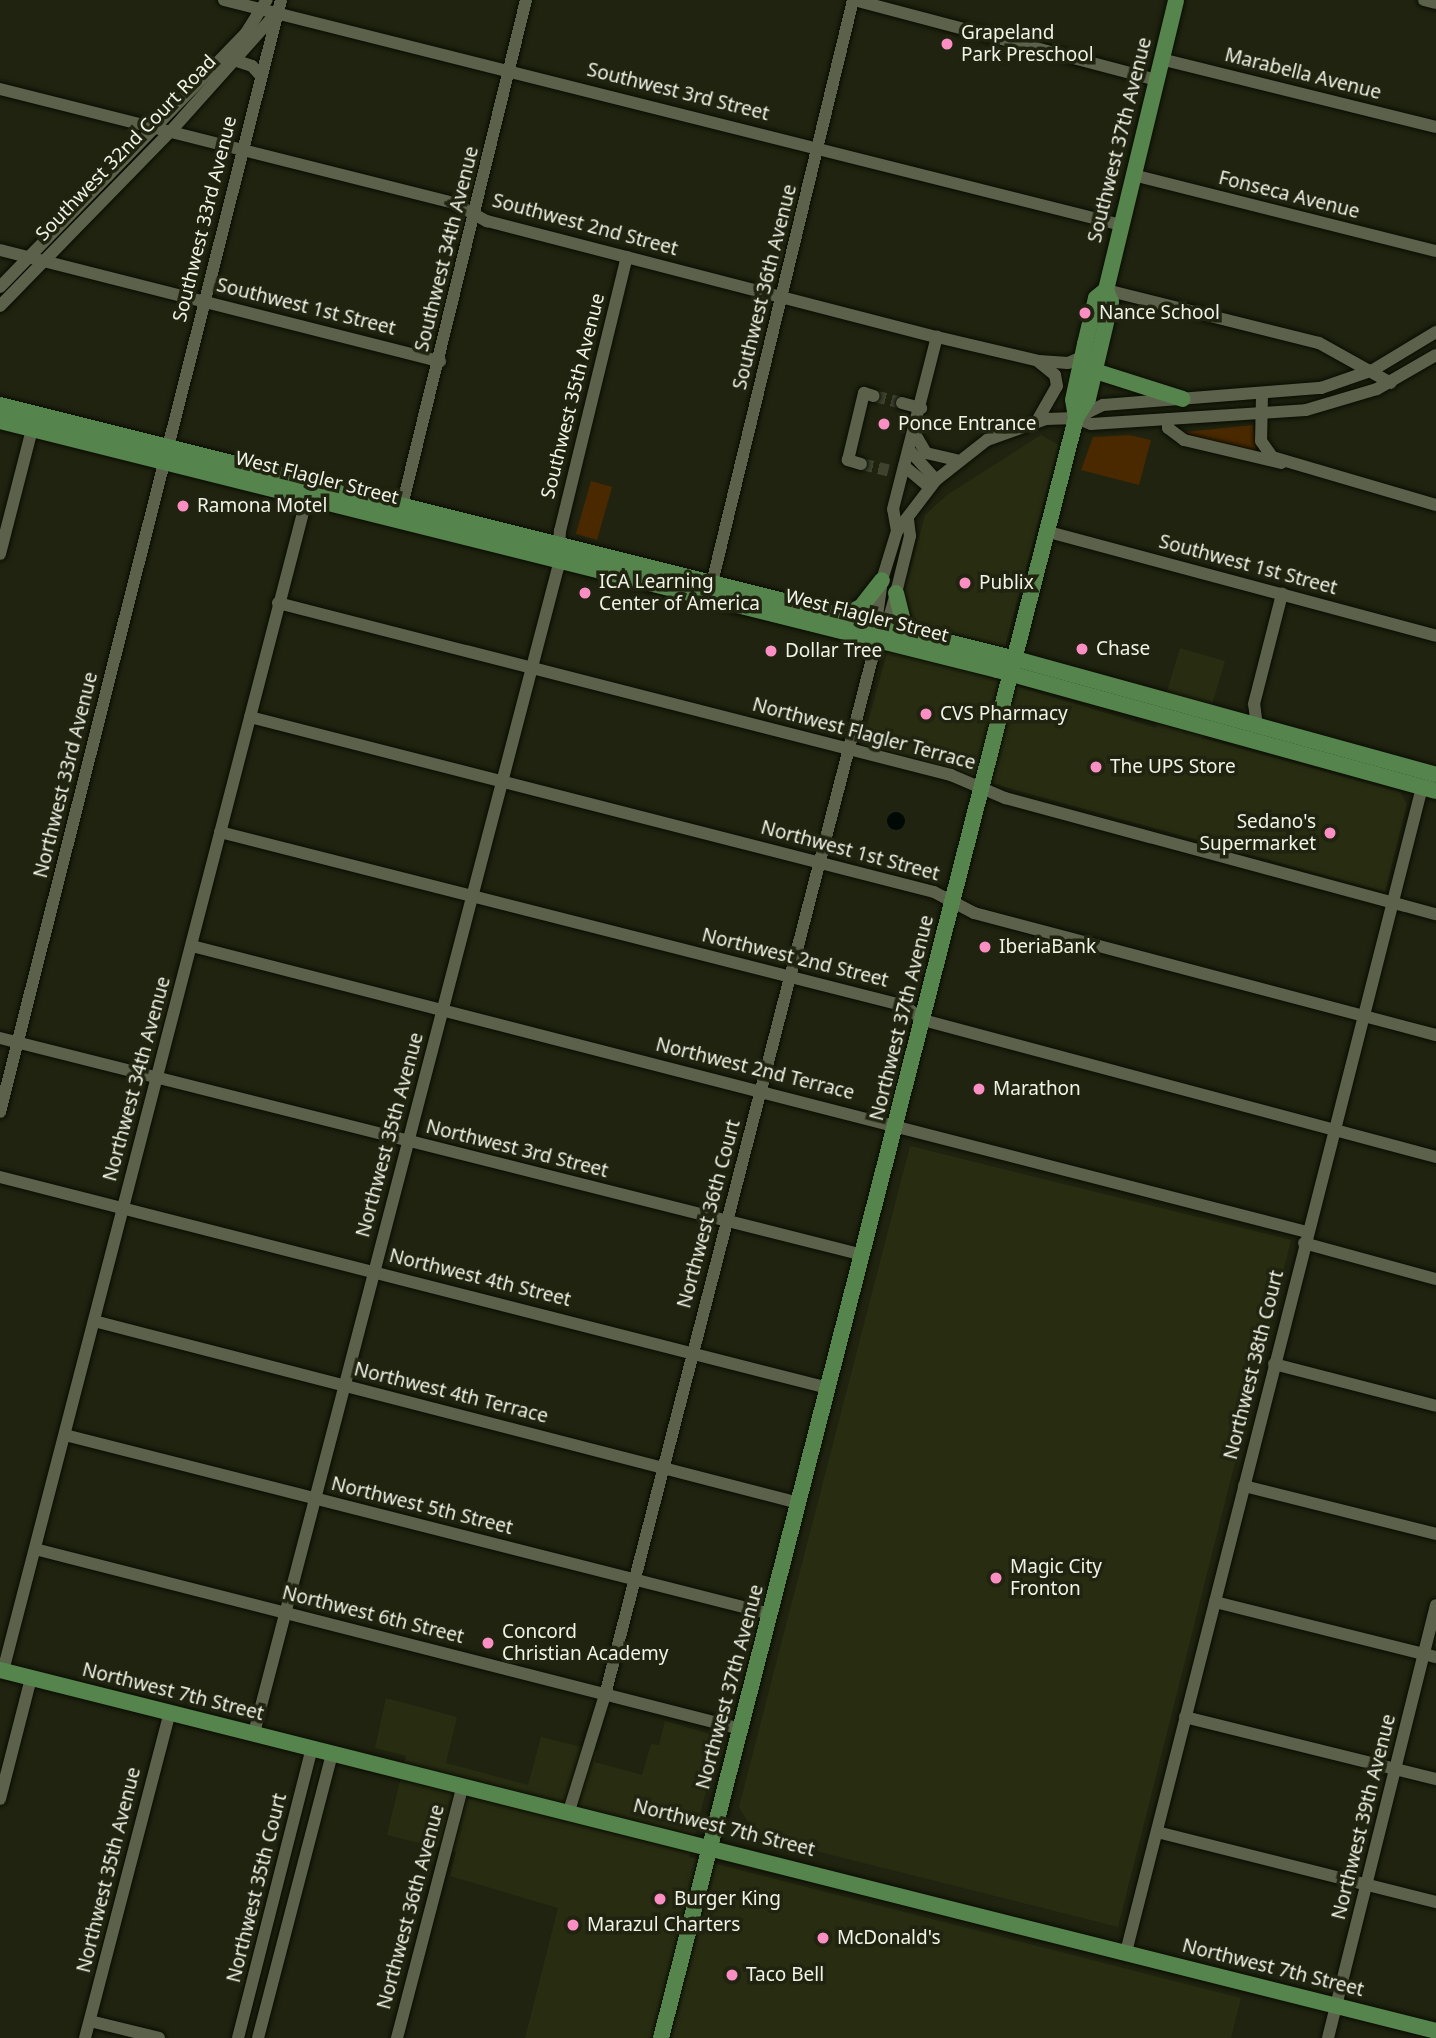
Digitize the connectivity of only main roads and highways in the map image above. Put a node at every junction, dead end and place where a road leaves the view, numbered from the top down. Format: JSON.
{"nodes":[{"id":1,"x":1176,"y":0,"type":"edge"},
{"id":2,"x":1106,"y":290,"type":"junction"},
{"id":3,"x":1095,"y":371,"type":"junction"},
{"id":4,"x":1183,"y":399,"type":"road end"},
{"id":5,"x":0,"y":405,"type":"edge"},
{"id":6,"x":1076,"y":418,"type":"junction"},
{"id":7,"x":0,"y":421,"type":"edge"},
{"id":8,"x":167,"y":455,"type":"junction"},
{"id":9,"x":558,"y":553,"type":"junction"},
{"id":10,"x":883,"y":580,"type":"road end"},
{"id":11,"x":896,"y":593,"type":"road end"},
{"id":12,"x":843,"y":616,"type":"junction"},
{"id":13,"x":879,"y":633,"type":"junction"},
{"id":14,"x":912,"y":633,"type":"junction"},
{"id":15,"x":1014,"y":666,"type":"junction"},
{"id":16,"x":1327,"y":746,"type":"junction"},
{"id":17,"x":1289,"y":752,"type":"junction"},
{"id":18,"x":1436,"y":775,"type":"edge"},
{"id":19,"x":1432,"y":788,"type":"edge"},
{"id":20,"x":1,"y":1671,"type":"edge"},
{"id":21,"x":710,"y":1846,"type":"junction"},
{"id":22,"x":1436,"y":2031,"type":"edge"},
{"id":23,"x":661,"y":2038,"type":"edge"}],
"edges":[{"from":1,"to":2,"type":"main road","name":"Southwest 37th Avenue"},
{"from":2,"to":3,"type":"main road","name":"Southwest 37th Avenue"},
{"from":2,"to":6,"type":"main road","name":"Southwest 37th Avenue"},
{"from":3,"to":4,"type":"main road"},
{"from":3,"to":6,"type":"main road","name":"Southwest 37th Avenue"},
{"from":5,"to":8,"type":"main road","name":"West Flagler Street"},
{"from":6,"to":15,"type":"main road","name":"Southwest 37th Avenue"},
{"from":7,"to":8,"type":"main road","name":"West Flagler Street"},
{"from":8,"to":9,"type":"main road","name":"West Flagler Street"},
{"from":8,"to":9,"type":"main road","name":"West Flagler Street"},
{"from":9,"to":12,"type":"main road","name":"West Flagler Street"},
{"from":9,"to":13,"type":"main road","name":"West Flagler Street"},
{"from":10,"to":12,"type":"main road"},
{"from":11,"to":14,"type":"main road"},
{"from":12,"to":13,"type":"main road","name":"West Flagler Street"},
{"from":13,"to":14,"type":"main road","name":"West Flagler Street"},
{"from":13,"to":15,"type":"main road","name":"West Flagler Street"},
{"from":14,"to":15,"type":"main road","name":"West Flagler Street"},
{"from":15,"to":16,"type":"main road","name":"West Flagler Street"},
{"from":15,"to":17,"type":"main road","name":"West Flagler Street"},
{"from":15,"to":21,"type":"main road","name":"Northwest 37th Avenue"},
{"from":16,"to":17,"type":"main road"},
{"from":16,"to":18,"type":"main road","name":"West Flagler Street"},
{"from":17,"to":19,"type":"main road","name":"West Flagler Street"},
{"from":20,"to":21,"type":"main road","name":"Northwest 7th Street"},
{"from":21,"to":22,"type":"main road","name":"Northwest 7th Street"},
{"from":21,"to":23,"type":"main road","name":"Northwest 37th Avenue"}]}
